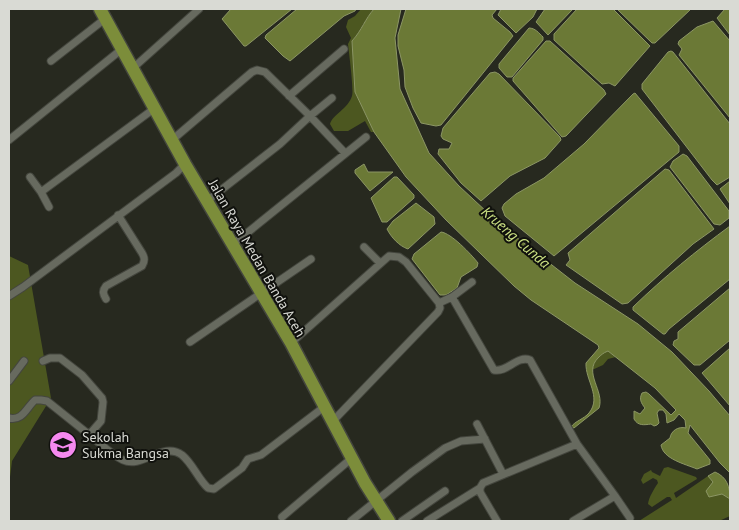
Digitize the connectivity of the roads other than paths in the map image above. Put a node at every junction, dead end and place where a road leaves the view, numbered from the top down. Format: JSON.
{"nodes":[{"id":1,"x":199,"y":9,"type":"edge"},
{"id":2,"x":103,"y":14,"type":"edge"},
{"id":3,"x":344,"y":48,"type":"dead end"},
{"id":4,"x":122,"y":49,"type":"junction"},
{"id":5,"x":51,"y":61,"type":"dead end"},
{"id":6,"x":133,"y":68,"type":"junction"},
{"id":7,"x":289,"y":96,"type":"junction"},
{"id":8,"x":332,"y":98,"type":"dead end"},
{"id":9,"x":155,"y":108,"type":"junction"},
{"id":10,"x":310,"y":116,"type":"junction"},
{"id":11,"x":366,"y":137,"type":"dead end"},
{"id":12,"x":9,"y":140,"type":"edge"},
{"id":13,"x":172,"y":140,"type":"junction"},
{"id":14,"x":345,"y":153,"type":"junction"},
{"id":15,"x":185,"y":164,"type":"junction"},
{"id":16,"x":30,"y":177,"type":"dead end"},
{"id":17,"x":41,"y":192,"type":"junction"},
{"id":18,"x":207,"y":201,"type":"junction"},
{"id":19,"x":49,"y":207,"type":"dead end"},
{"id":20,"x":118,"y":216,"type":"junction"},
{"id":21,"x":231,"y":245,"type":"junction"},
{"id":22,"x":364,"y":247,"type":"dead end"},
{"id":23,"x":311,"y":259,"type":"dead end"},
{"id":24,"x":380,"y":263,"type":"junction"},
{"id":25,"x":472,"y":282,"type":"dead end"},
{"id":26,"x":261,"y":292,"type":"junction"},
{"id":27,"x":9,"y":296,"type":"edge"},
{"id":28,"x":452,"y":297,"type":"junction"},
{"id":29,"x":106,"y":299,"type":"dead end"},
{"id":30,"x":439,"y":303,"type":"junction"},
{"id":31,"x":190,"y":342,"type":"dead end"},
{"id":32,"x":291,"y":344,"type":"junction"},
{"id":33,"x":24,"y":361,"type":"dead end"},
{"id":34,"x":43,"y":361,"type":"dead end"},
{"id":35,"x":9,"y":381,"type":"edge"},
{"id":36,"x":324,"y":407,"type":"junction"},
{"id":37,"x":9,"y":418,"type":"edge"},
{"id":38,"x":332,"y":422,"type":"junction"},
{"id":39,"x":477,"y":424,"type":"dead end"},
{"id":40,"x":89,"y":435,"type":"junction"},
{"id":41,"x":485,"y":439,"type":"junction"},
{"id":42,"x":577,"y":444,"type":"junction"},
{"id":43,"x":352,"y":458,"type":"junction"},
{"id":44,"x":504,"y":474,"type":"junction"},
{"id":45,"x":480,"y":488,"type":"junction"},
{"id":46,"x":445,"y":491,"type":"dead end"},
{"id":47,"x":615,"y":496,"type":"junction"},
{"id":48,"x":377,"y":500,"type":"junction"},
{"id":49,"x":282,"y":518,"type":"dead end"},
{"id":50,"x":630,"y":518,"type":"dead end"},
{"id":51,"x":351,"y":521,"type":"edge"},
{"id":52,"x":388,"y":521,"type":"edge"},
{"id":53,"x":402,"y":521,"type":"edge"},
{"id":54,"x":427,"y":521,"type":"edge"},
{"id":55,"x":497,"y":521,"type":"edge"},
{"id":56,"x":574,"y":521,"type":"edge"}],
"edges":[{"from":1,"to":6,"type":"street"},
{"from":2,"to":4,"type":"highway","name":"Jalan Raya Medan Banda Aceh"},
{"from":2,"to":5,"type":"street"},
{"from":3,"to":7,"type":"street"},
{"from":4,"to":6,"type":"highway","name":"Jalan Raya Medan Banda Aceh"},
{"from":4,"to":12,"type":"street"},
{"from":6,"to":9,"type":"highway","name":"Jalan Raya Medan Banda Aceh"},
{"from":7,"to":10,"type":"street"},
{"from":7,"to":13,"type":"street"},
{"from":8,"to":10,"type":"street"},
{"from":9,"to":13,"type":"highway","name":"Jalan Raya Medan Banda Aceh"},
{"from":9,"to":17,"type":"street"},
{"from":10,"to":14,"type":"street"},
{"from":10,"to":18,"type":"street"},
{"from":11,"to":14,"type":"street"},
{"from":13,"to":15,"type":"highway","name":"Jalan Raya Medan Banda Aceh"},
{"from":14,"to":21,"type":"street"},
{"from":15,"to":18,"type":"highway","name":"Jalan Raya Medan Banda Aceh"},
{"from":15,"to":20,"type":"street"},
{"from":16,"to":17,"type":"street"},
{"from":17,"to":19,"type":"street"},
{"from":18,"to":21,"type":"highway","name":"Jalan Raya Medan Banda Aceh"},
{"from":20,"to":27,"type":"street"},
{"from":20,"to":29,"type":"street"},
{"from":21,"to":26,"type":"highway","name":"Jalan Raya Medan Banda Aceh"},
{"from":22,"to":24,"type":"street"},
{"from":23,"to":26,"type":"street"},
{"from":24,"to":30,"type":"street"},
{"from":24,"to":32,"type":"street"},
{"from":25,"to":28,"type":"street"},
{"from":26,"to":31,"type":"street"},
{"from":26,"to":32,"type":"highway","name":"Jalan Raya Medan Banda Aceh"},
{"from":28,"to":30,"type":"street"},
{"from":28,"to":42,"type":"street"},
{"from":30,"to":38,"type":"street"},
{"from":32,"to":36,"type":"highway","name":"Jalan Raya Medan Banda Aceh"},
{"from":33,"to":35,"type":"street"},
{"from":34,"to":40,"type":"street"},
{"from":36,"to":38,"type":"highway","name":"Jalan Raya Medan Banda Aceh"},
{"from":36,"to":40,"type":"street"},
{"from":37,"to":40,"type":"street"},
{"from":38,"to":43,"type":"highway","name":"Jalan Raya Medan Banda Aceh"},
{"from":39,"to":41,"type":"street"},
{"from":41,"to":44,"type":"street"},
{"from":41,"to":48,"type":"street"},
{"from":42,"to":44,"type":"street"},
{"from":42,"to":47,"type":"street"},
{"from":43,"to":48,"type":"highway","name":"Jalan Raya Medan Banda Aceh"},
{"from":43,"to":49,"type":"street"},
{"from":44,"to":45,"type":"street"},
{"from":45,"to":54,"type":"street"},
{"from":45,"to":55,"type":"street"},
{"from":46,"to":53,"type":"street"},
{"from":47,"to":50,"type":"street"},
{"from":47,"to":56,"type":"street"},
{"from":48,"to":51,"type":"street"},
{"from":48,"to":52,"type":"highway","name":"Jalan Raya Medan Banda Aceh"}]}
